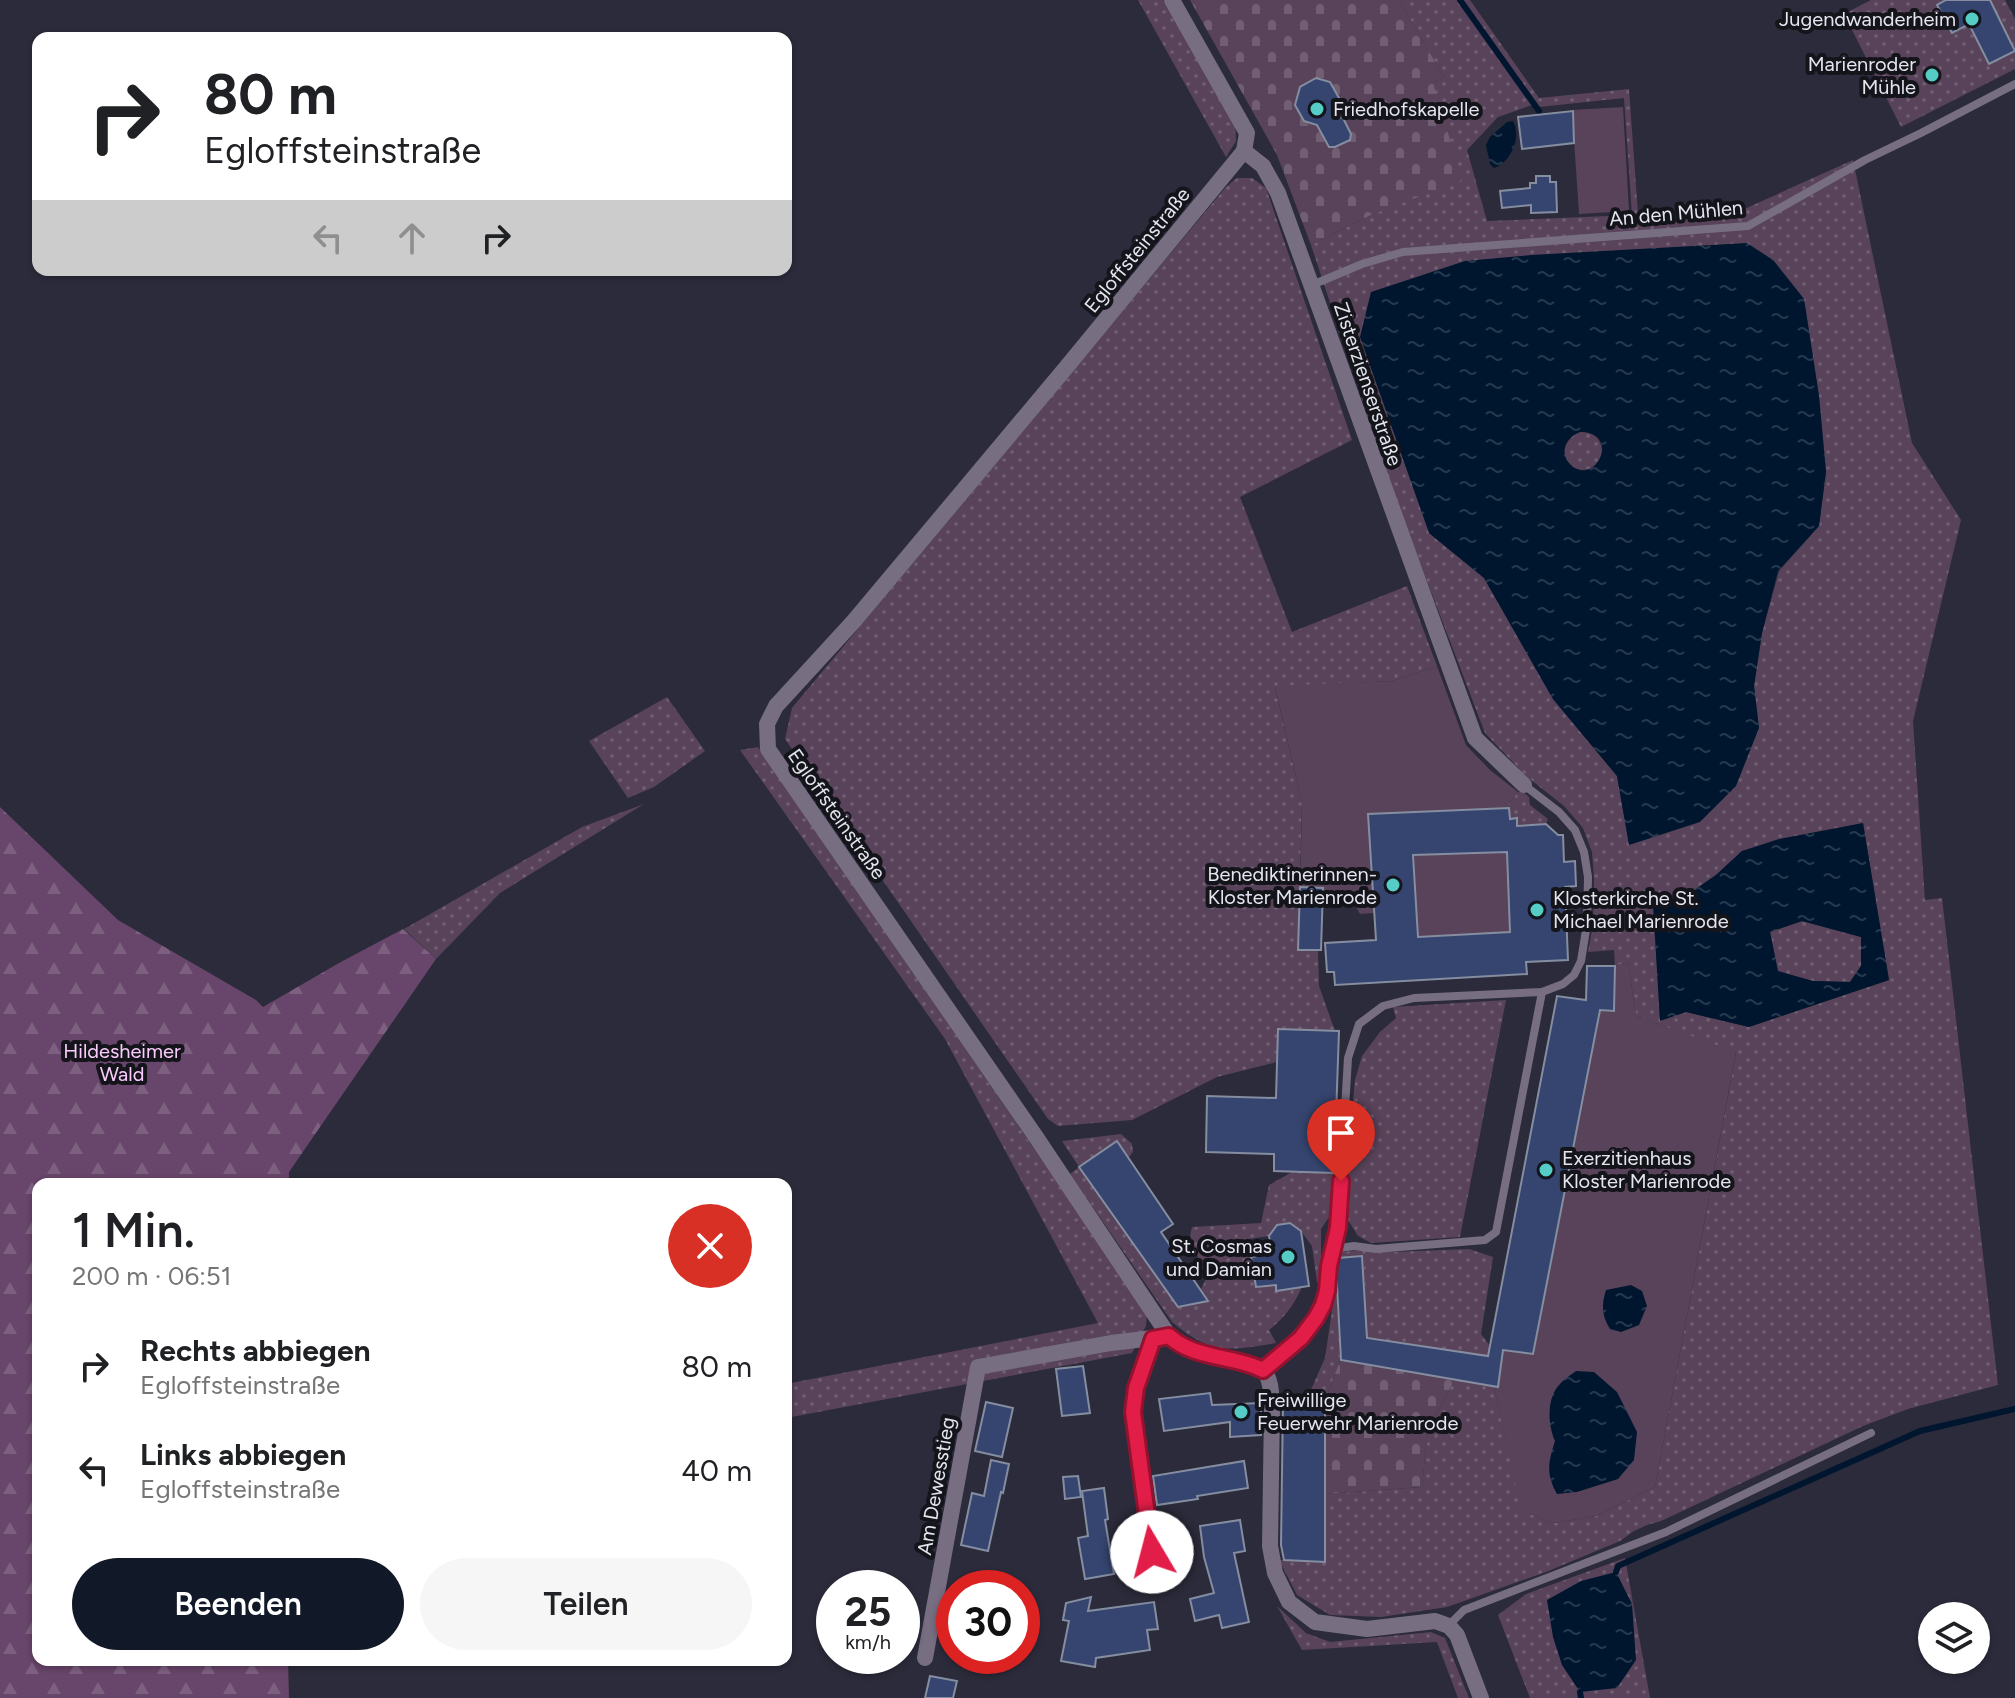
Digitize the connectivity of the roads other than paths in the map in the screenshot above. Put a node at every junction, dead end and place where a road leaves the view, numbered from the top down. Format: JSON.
{"nodes":[{"id":1,"x":1172,"y":0,"type":"edge"},
{"id":2,"x":2015,"y":84,"type":"edge"},
{"id":3,"x":1244,"y":151,"type":"junction"},
{"id":4,"x":1312,"y":285,"type":"junction"},
{"id":5,"x":1524,"y":785,"type":"joint"},
{"id":6,"x":1542,"y":992,"type":"junction"},
{"id":7,"x":1333,"y":1249,"type":"junction"},
{"id":8,"x":1327,"y":1291,"type":"joint"},
{"id":9,"x":1161,"y":1337,"type":"junction"},
{"id":10,"x":1263,"y":1370,"type":"junction"},
{"id":11,"x":1871,"y":1433,"type":"dead end"},
{"id":12,"x":1155,"y":1580,"type":"dead end"},
{"id":13,"x":1449,"y":1626,"type":"junction"},
{"id":14,"x":925,"y":1658,"type":"dead end"},
{"id":15,"x":1481,"y":1698,"type":"edge"}],
"edges":[{"from":1,"to":3,"type":"street"},
{"from":2,"to":4,"type":"lane","name":"An den Mühlen"},
{"from":3,"to":4,"type":"street","name":"Zisterzienserstraße"},
{"from":3,"to":9,"type":"street","name":"Egloffsteinstraße"},
{"from":4,"to":5,"type":"street","name":"Zisterzienserstraße"},
{"from":5,"to":6,"type":"lane"},
{"from":6,"to":7,"type":"lane"},
{"from":6,"to":7,"type":"lane"},
{"from":7,"to":8,"type":"lane"},
{"from":8,"to":10,"type":"street"},
{"from":9,"to":10,"type":"street"},
{"from":9,"to":12,"type":"street"},
{"from":9,"to":14,"type":"street","name":"Am Dewesstieg"},
{"from":10,"to":13,"type":"street"},
{"from":11,"to":13,"type":"lane"},
{"from":13,"to":15,"type":"street"}]}
